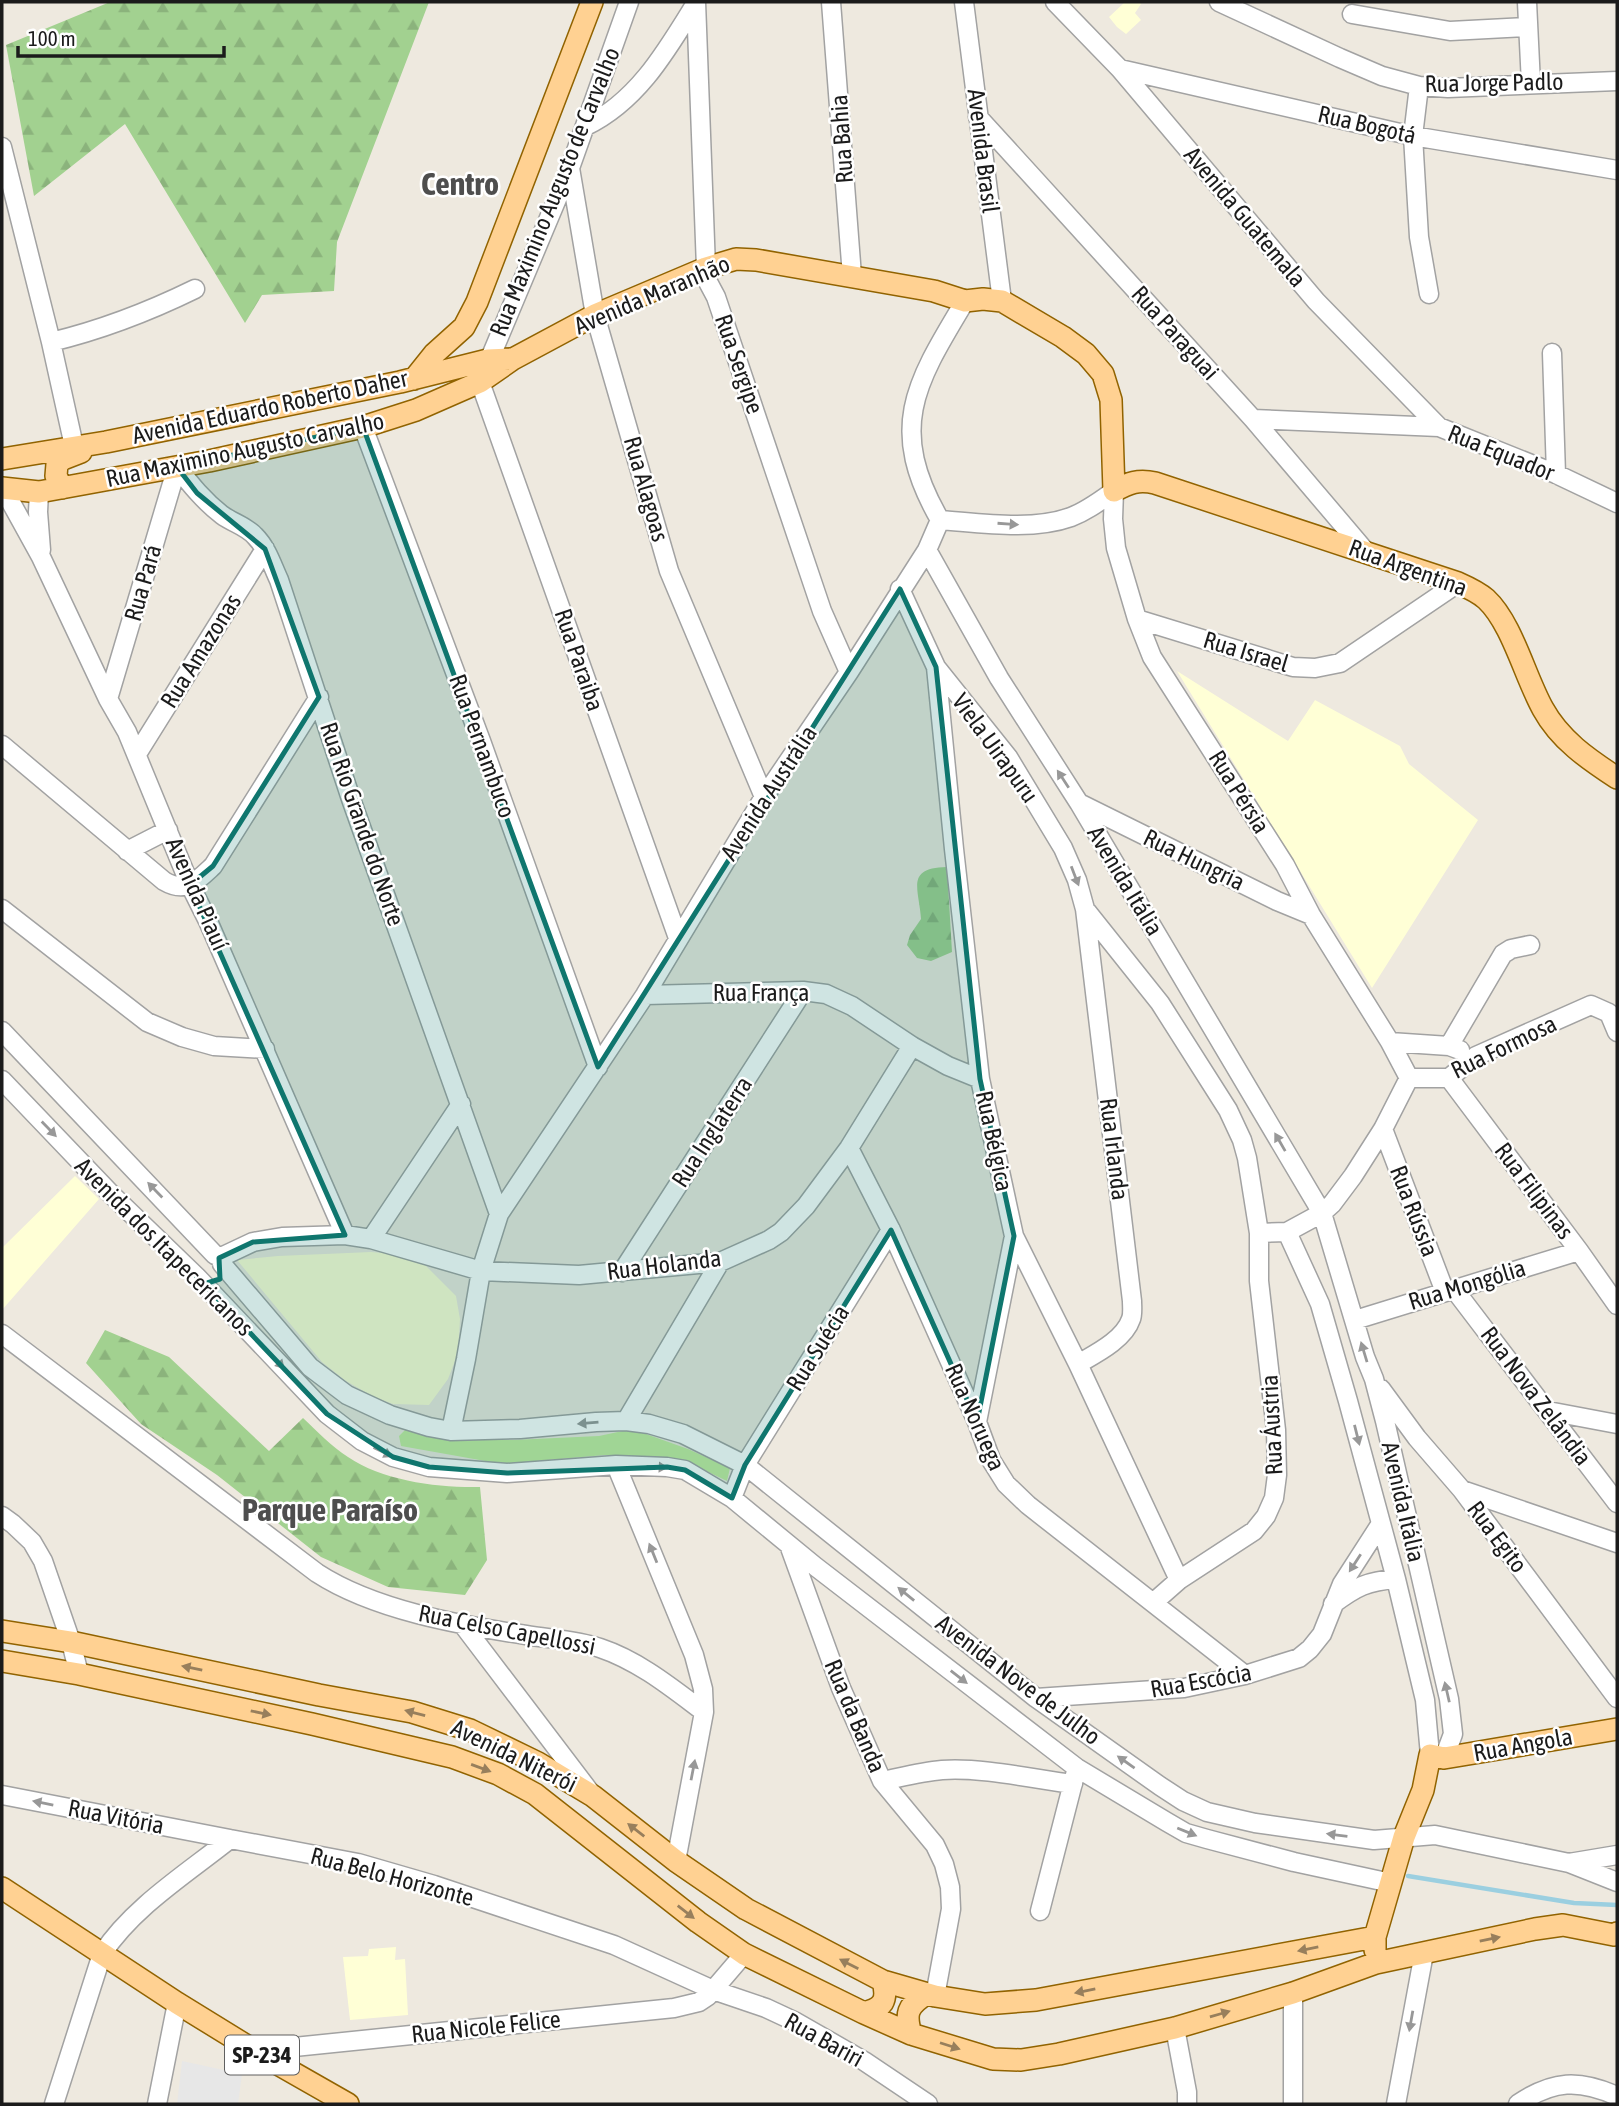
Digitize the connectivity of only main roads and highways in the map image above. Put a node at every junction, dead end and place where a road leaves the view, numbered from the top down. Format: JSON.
{"nodes":[{"id":1,"x":592,"y":2,"type":"edge"},
{"id":2,"x":464,"y":327,"type":"junction"},
{"id":3,"x":513,"y":359,"type":"junction"},
{"id":4,"x":446,"y":372,"type":"junction"},
{"id":5,"x":407,"y":380,"type":"junction"},
{"id":6,"x":480,"y":382,"type":"joint"},
{"id":7,"x":411,"y":412,"type":"junction"},
{"id":8,"x":106,"y":442,"type":"junction"},
{"id":9,"x":6,"y":472,"type":"edge"},
{"id":10,"x":62,"y":488,"type":"junction"},
{"id":11,"x":1114,"y":491,"type":"joint"},
{"id":12,"x":39,"y":492,"type":"junction"},
{"id":13,"x":1617,"y":778,"type":"edge"},
{"id":14,"x":2,"y":1631,"type":"edge"},
{"id":15,"x":2,"y":1661,"type":"edge"},
{"id":16,"x":318,"y":1695,"type":"junction"},
{"id":17,"x":312,"y":1724,"type":"junction"},
{"id":18,"x":1617,"y":1729,"type":"edge"},
{"id":19,"x":1437,"y":1757,"type":"joint"},
{"id":20,"x":2,"y":1888,"type":"edge"},
{"id":21,"x":1616,"y":1935,"type":"edge"},
{"id":22,"x":1375,"y":1937,"type":"junction"},
{"id":23,"x":1376,"y":1963,"type":"junction"},
{"id":24,"x":883,"y":1982,"type":"junction"},
{"id":25,"x":930,"y":1995,"type":"junction"},
{"id":26,"x":864,"y":2014,"type":"junction"},
{"id":27,"x":911,"y":2034,"type":"junction"},
{"id":28,"x":348,"y":2104,"type":"edge"}],
"edges":[{"from":1,"to":2,"type":"main road","name":"Avenida Eduardo Roberto Daher"},
{"from":2,"to":4,"type":"main road"},
{"from":2,"to":5,"type":"main road","name":"Avenida Eduardo Roberto Daher"},
{"from":3,"to":4,"type":"main road"},
{"from":3,"to":6,"type":"main road","name":"Avenida Maranhão"},
{"from":3,"to":11,"type":"main road","name":"Avenida Maranhão"},
{"from":4,"to":5,"type":"main road"},
{"from":4,"to":7,"type":"main road"},
{"from":5,"to":7,"type":"main road"},
{"from":5,"to":8,"type":"main road","name":"Avenida Eduardo Roberto Daher"},
{"from":6,"to":7,"type":"main road","name":"Rua Maximino Augusto Carvalho"},
{"from":7,"to":10,"type":"main road","name":"Rua Maximino Augusto Carvalho"},
{"from":8,"to":9,"type":"main road","name":"Avenida Eduardo Roberto Daher"},
{"from":8,"to":10,"type":"main road"},
{"from":9,"to":12,"type":"main road","name":"Rua Maximino Augusto Carvalho"},
{"from":9,"to":12,"type":"main road"},
{"from":10,"to":12,"type":"main road","name":"Rua Maximino Augusto Carvalho"},
{"from":11,"to":13,"type":"main road","name":"Rua Argentina"},
{"from":16,"to":14,"type":"main road","name":"Avenida Niterói","one_way":true},
{"from":15,"to":17,"type":"main road","name":"Avenida Niterói","one_way":true},
{"from":16,"to":17,"type":"main road"},
{"from":24,"to":16,"type":"main road","name":"Avenida Niterói","one_way":true},
{"from":17,"to":26,"type":"main road","name":"Avenida Niterói","one_way":true},
{"from":18,"to":19,"type":"main road","name":"Rua Angola"},
{"from":19,"to":22,"type":"main road","name":"Avenida Itália"},
{"from":20,"to":28,"type":"main road","number":"SP-234"},
{"from":23,"to":21,"type":"main road","name":"Avenida Niterói","one_way":true},
{"from":22,"to":23,"type":"main road","name":"Avenida Itália"},
{"from":22,"to":25,"type":"main road","name":"Avenida Niterói","one_way":true},
{"from":27,"to":23,"type":"main road","name":"Avenida Niterói","one_way":true},
{"from":24,"to":25,"type":"main road","name":"Avenida Niterói"},
{"from":24,"to":26,"type":"main road"},
{"from":25,"to":27,"type":"main road"},
{"from":26,"to":27,"type":"main road","name":"Avenida Niterói"}]}
